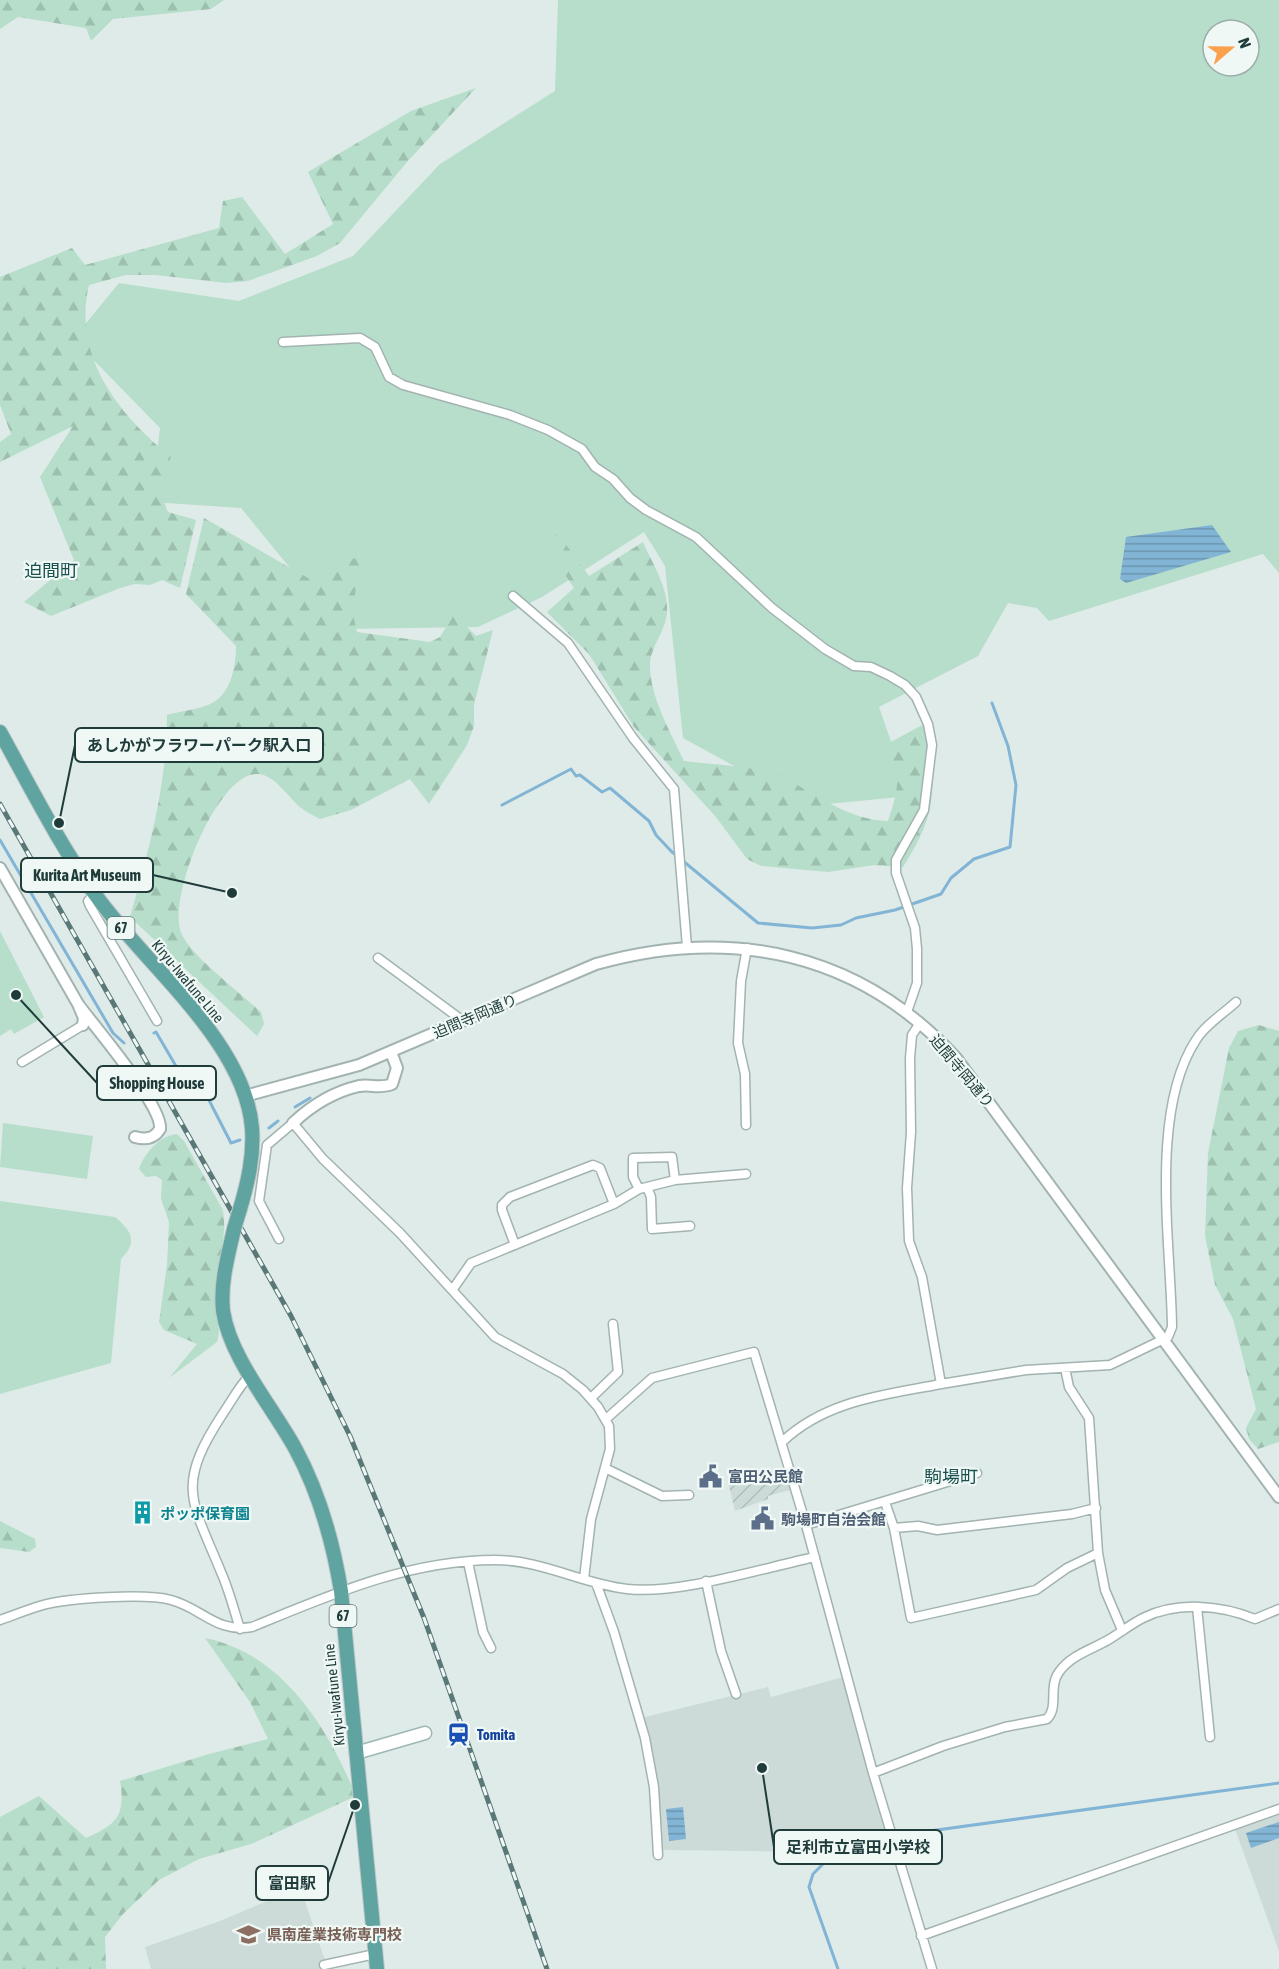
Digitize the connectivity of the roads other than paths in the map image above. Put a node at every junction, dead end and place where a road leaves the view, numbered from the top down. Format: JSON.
{"nodes":[{"id":1,"x":284,"y":342,"type":"dead end"},
{"id":2,"x":513,"y":596,"type":"dead end"},
{"id":3,"x":0,"y":732,"type":"edge"},
{"id":4,"x":0,"y":868,"type":"edge"},
{"id":5,"x":94,"y":894,"type":"junction"},
{"id":6,"x":687,"y":947,"type":"junction"},
{"id":7,"x":747,"y":948,"type":"junction"},
{"id":8,"x":378,"y":958,"type":"dead end"},
{"id":9,"x":1236,"y":1002,"type":"dead end"},
{"id":10,"x":78,"y":1004,"type":"junction"},
{"id":11,"x":907,"y":1012,"type":"junction"},
{"id":12,"x":157,"y":1021,"type":"dead end"},
{"id":13,"x":463,"y":1021,"type":"junction"},
{"id":14,"x":920,"y":1023,"type":"junction"},
{"id":15,"x":83,"y":1025,"type":"joint"},
{"id":16,"x":391,"y":1052,"type":"junction"},
{"id":17,"x":22,"y":1062,"type":"dead end"},
{"id":18,"x":245,"y":1096,"type":"junction"},
{"id":19,"x":293,"y":1123,"type":"junction"},
{"id":20,"x":746,"y":1125,"type":"dead end"},
{"id":21,"x":135,"y":1137,"type":"dead end"},
{"id":22,"x":746,"y":1173,"type":"dead end"},
{"id":23,"x":675,"y":1180,"type":"junction"},
{"id":24,"x":643,"y":1188,"type":"junction"},
{"id":25,"x":614,"y":1204,"type":"junction"},
{"id":26,"x":690,"y":1226,"type":"dead end"},
{"id":27,"x":279,"y":1239,"type":"dead end"},
{"id":28,"x":515,"y":1245,"type":"junction"},
{"id":29,"x":453,"y":1289,"type":"junction"},
{"id":30,"x":613,"y":1324,"type":"dead end"},
{"id":31,"x":1165,"y":1340,"type":"junction"},
{"id":32,"x":1065,"y":1368,"type":"junction"},
{"id":33,"x":251,"y":1374,"type":"junction"},
{"id":34,"x":941,"y":1383,"type":"junction"},
{"id":35,"x":591,"y":1398,"type":"junction"},
{"id":36,"x":606,"y":1419,"type":"junction"},
{"id":37,"x":782,"y":1442,"type":"junction"},
{"id":38,"x":605,"y":1468,"type":"junction"},
{"id":39,"x":977,"y":1473,"type":"dead end"},
{"id":40,"x":1268,"y":1482,"type":"junction"},
{"id":41,"x":1279,"y":1488,"type":"edge"},
{"id":42,"x":689,"y":1495,"type":"dead end"},
{"id":43,"x":1279,"y":1497,"type":"edge"},
{"id":44,"x":885,"y":1502,"type":"junction"},
{"id":45,"x":1096,"y":1508,"type":"junction"},
{"id":46,"x":806,"y":1524,"type":"junction"},
{"id":47,"x":894,"y":1528,"type":"junction"},
{"id":48,"x":1098,"y":1553,"type":"junction"},
{"id":49,"x":815,"y":1557,"type":"junction"},
{"id":50,"x":468,"y":1562,"type":"junction"},
{"id":51,"x":585,"y":1579,"type":"junction"},
{"id":52,"x":706,"y":1581,"type":"junction"},
{"id":53,"x":596,"y":1583,"type":"junction"},
{"id":54,"x":341,"y":1591,"type":"junction"},
{"id":55,"x":1197,"y":1607,"type":"junction"},
{"id":56,"x":1279,"y":1609,"type":"edge"},
{"id":57,"x":0,"y":1620,"type":"edge"},
{"id":58,"x":240,"y":1629,"type":"junction"},
{"id":59,"x":1122,"y":1630,"type":"junction"},
{"id":60,"x":490,"y":1648,"type":"dead end"},
{"id":61,"x":736,"y":1694,"type":"dead end"},
{"id":62,"x":425,"y":1733,"type":"dead end"},
{"id":63,"x":1210,"y":1737,"type":"dead end"},
{"id":64,"x":356,"y":1753,"type":"junction"},
{"id":65,"x":873,"y":1773,"type":"junction"},
{"id":66,"x":1279,"y":1809,"type":"edge"},
{"id":67,"x":658,"y":1855,"type":"dead end"},
{"id":68,"x":921,"y":1936,"type":"junction"},
{"id":69,"x":375,"y":1954,"type":"junction"},
{"id":70,"x":324,"y":1965,"type":"dead end"},
{"id":71,"x":377,"y":1969,"type":"edge"},
{"id":72,"x":932,"y":1969,"type":"edge"}],
"edges":[{"from":1,"to":11,"type":"street"},
{"from":2,"to":6,"type":"street"},
{"from":3,"to":5,"type":"main road","name":"Kiryu-Iwafune Line","number":"67"},
{"from":4,"to":10,"type":"street"},
{"from":5,"to":12,"type":"street"},
{"from":5,"to":18,"type":"main road","name":"Kiryu-Iwafune Line","number":"67"},
{"from":6,"to":7,"type":"street","name":"迫間寺岡通り"},
{"from":6,"to":13,"type":"street","name":"迫間寺岡通り"},
{"from":7,"to":11,"type":"street","name":"迫間寺岡通り"},
{"from":7,"to":20,"type":"street"},
{"from":8,"to":13,"type":"street"},
{"from":9,"to":31,"type":"street"},
{"from":10,"to":15,"type":"street"},
{"from":10,"to":21,"type":"street"},
{"from":11,"to":14,"type":"street","name":"迫間寺岡通り"},
{"from":13,"to":16,"type":"street","name":"迫間寺岡通り"},
{"from":14,"to":31,"type":"street","name":"迫間寺岡通り"},
{"from":14,"to":34,"type":"street"},
{"from":15,"to":17,"type":"street"},
{"from":16,"to":18,"type":"street","name":"迫間寺岡通り"},
{"from":16,"to":19,"type":"street"},
{"from":18,"to":33,"type":"main road","name":"Kiryu-Iwafune Line","number":"67","bridge":true},
{"from":19,"to":27,"type":"street"},
{"from":19,"to":29,"type":"street"},
{"from":22,"to":23,"type":"street"},
{"from":23,"to":24,"type":"street"},
{"from":23,"to":24,"type":"street"},
{"from":24,"to":25,"type":"street"},
{"from":24,"to":26,"type":"street"},
{"from":25,"to":28,"type":"street"},
{"from":25,"to":28,"type":"street"},
{"from":28,"to":29,"type":"street"},
{"from":29,"to":35,"type":"street"},
{"from":30,"to":35,"type":"street"},
{"from":31,"to":32,"type":"street"},
{"from":31,"to":40,"type":"street","name":"迫間寺岡通り"},
{"from":32,"to":34,"type":"street"},
{"from":32,"to":45,"type":"street"},
{"from":33,"to":54,"type":"main road","name":"Kiryu-Iwafune Line","number":"67"},
{"from":33,"to":58,"type":"street"},
{"from":34,"to":37,"type":"street"},
{"from":35,"to":36,"type":"street"},
{"from":36,"to":37,"type":"street"},
{"from":36,"to":38,"type":"street"},
{"from":37,"to":46,"type":"street"},
{"from":38,"to":42,"type":"street"},
{"from":38,"to":51,"type":"street"},
{"from":39,"to":44,"type":"street"},
{"from":40,"to":41,"type":"street"},
{"from":40,"to":43,"type":"street","name":"迫間寺岡通り"},
{"from":44,"to":46,"type":"street"},
{"from":44,"to":47,"type":"street"},
{"from":45,"to":47,"type":"street"},
{"from":45,"to":48,"type":"street"},
{"from":46,"to":49,"type":"street"},
{"from":47,"to":48,"type":"street"},
{"from":48,"to":59,"type":"street"},
{"from":49,"to":52,"type":"street"},
{"from":49,"to":65,"type":"street"},
{"from":50,"to":51,"type":"street"},
{"from":50,"to":54,"type":"street"},
{"from":50,"to":60,"type":"street"},
{"from":51,"to":53,"type":"street"},
{"from":52,"to":53,"type":"street"},
{"from":52,"to":61,"type":"street"},
{"from":53,"to":67,"type":"street"},
{"from":54,"to":58,"type":"street"},
{"from":54,"to":64,"type":"main road","name":"Kiryu-Iwafune Line","number":"67"},
{"from":55,"to":56,"type":"street"},
{"from":55,"to":59,"type":"street"},
{"from":55,"to":63,"type":"street"},
{"from":57,"to":58,"type":"street"},
{"from":59,"to":65,"type":"street"},
{"from":62,"to":64,"type":"main road"},
{"from":64,"to":69,"type":"main road","name":"Kiryu-Iwafune Line","number":"67"},
{"from":65,"to":68,"type":"street"},
{"from":66,"to":68,"type":"street"},
{"from":68,"to":72,"type":"street"},
{"from":69,"to":70,"type":"street"},
{"from":69,"to":71,"type":"main road","name":"Kiryu-Iwafune Line","number":"67"}]}
